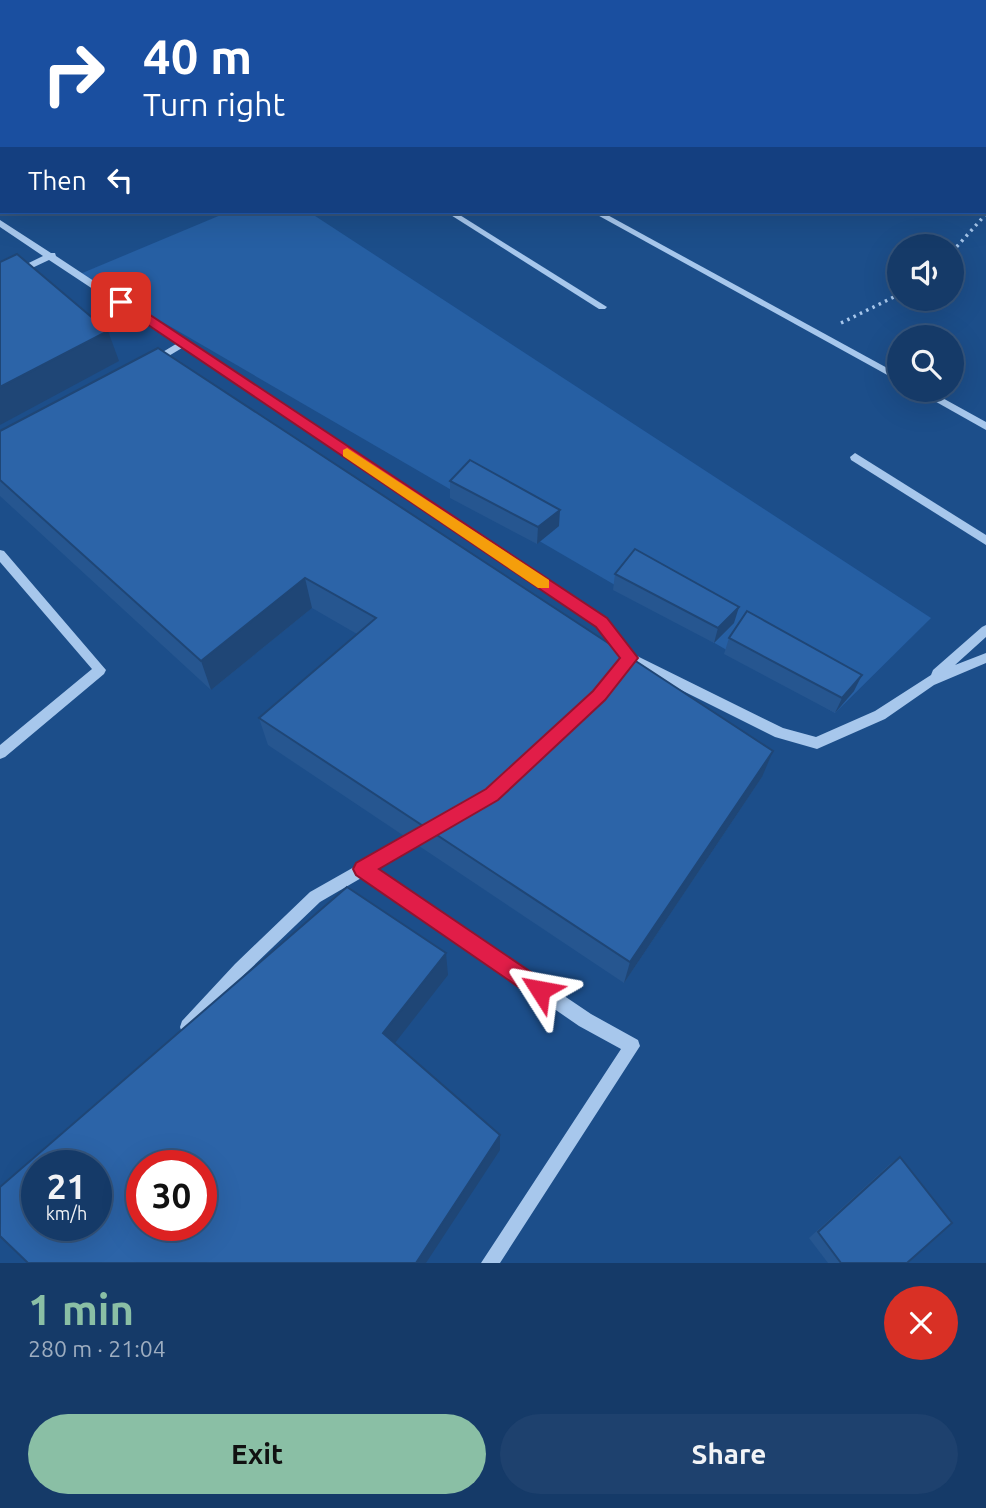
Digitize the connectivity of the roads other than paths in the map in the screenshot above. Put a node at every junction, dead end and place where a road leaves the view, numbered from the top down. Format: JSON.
{"nodes":[{"id":1,"x":453,"y":214,"type":"edge"},
{"id":2,"x":600,"y":214,"type":"edge"},
{"id":3,"x":0,"y":223,"type":"edge"},
{"id":4,"x":52,"y":255,"type":"junction"},
{"id":5,"x":0,"y":280,"type":"edge"},
{"id":6,"x":601,"y":307,"type":"dead end"},
{"id":7,"x":184,"y":343,"type":"junction"},
{"id":8,"x":138,"y":369,"type":"edge"},
{"id":9,"x":887,"y":372,"type":"edge"},
{"id":10,"x":941,"y":402,"type":"edge"},
{"id":11,"x":986,"y":427,"type":"edge"},
{"id":12,"x":855,"y":457,"type":"dead end"},
{"id":13,"x":986,"y":541,"type":"edge"},
{"id":14,"x":0,"y":554,"type":"edge"},
{"id":15,"x":986,"y":629,"type":"edge"},
{"id":16,"x":986,"y":657,"type":"edge"},
{"id":17,"x":929,"y":681,"type":"junction"},
{"id":18,"x":0,"y":753,"type":"edge"},
{"id":19,"x":433,"y":828,"type":"edge"},
{"id":20,"x":363,"y":869,"type":"junction"},
{"id":21,"x":178,"y":1038,"type":"edge"},
{"id":22,"x":490,"y":1263,"type":"edge"}],
"edges":[{"from":1,"to":6,"type":"street"},
{"from":2,"to":9,"type":"street"},
{"from":3,"to":4,"type":"street"},
{"from":4,"to":5,"type":"street"},
{"from":4,"to":7,"type":"street"},
{"from":7,"to":8,"type":"street"},
{"from":7,"to":17,"type":"street"},
{"from":10,"to":11,"type":"street"},
{"from":12,"to":13,"type":"street"},
{"from":14,"to":18,"type":"street"},
{"from":15,"to":17,"type":"street"},
{"from":16,"to":17,"type":"street"},
{"from":19,"to":20,"type":"street"},
{"from":20,"to":21,"type":"street"},
{"from":20,"to":22,"type":"street"}]}
